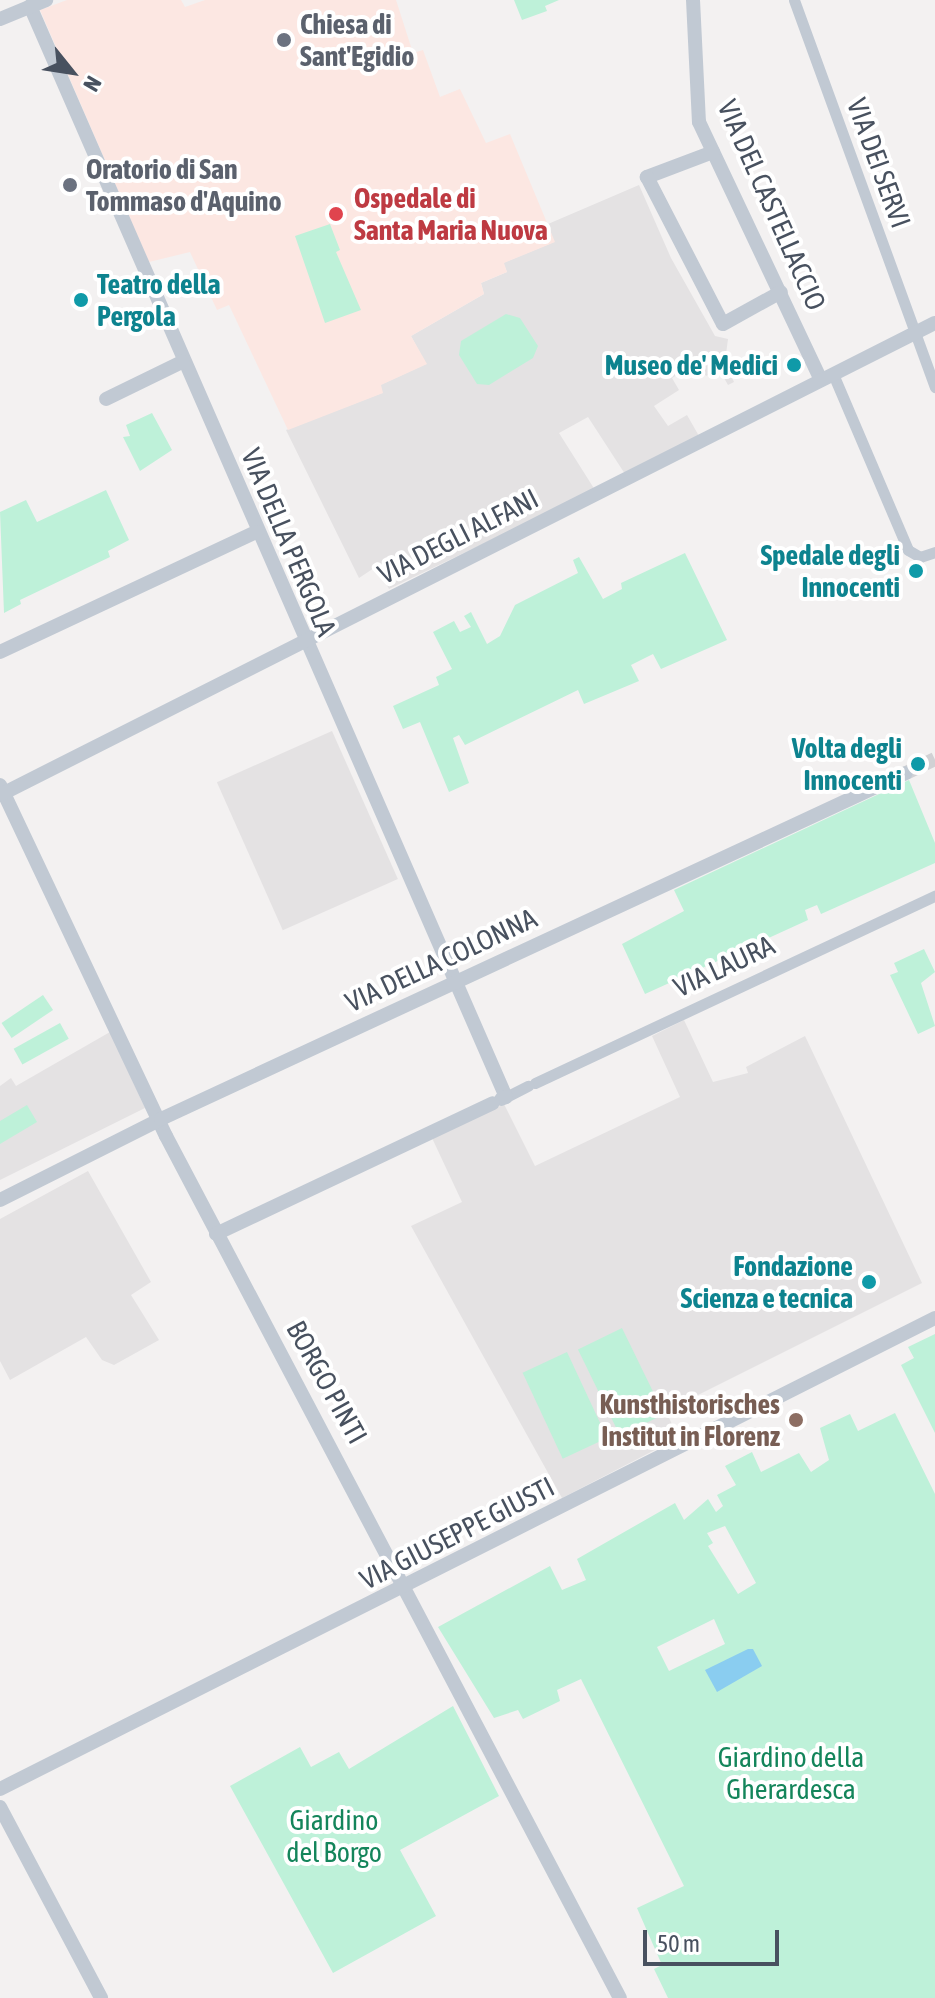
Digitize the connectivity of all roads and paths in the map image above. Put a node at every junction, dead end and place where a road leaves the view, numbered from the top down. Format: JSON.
{"nodes":[{"id":1,"x":46,"y":0,"type":"edge"},
{"id":2,"x":693,"y":0,"type":"edge"},
{"id":3,"x":794,"y":0,"type":"edge"},
{"id":4,"x":30,"y":6,"type":"junction"},
{"id":5,"x":0,"y":19,"type":"edge"},
{"id":6,"x":713,"y":152,"type":"junction"},
{"id":7,"x":781,"y":292,"type":"junction"},
{"id":8,"x":935,"y":323,"type":"edge"},
{"id":9,"x":916,"y":334,"type":"junction"},
{"id":10,"x":182,"y":362,"type":"junction"},
{"id":11,"x":827,"y":377,"type":"junction"},
{"id":12,"x":935,"y":387,"type":"edge"},
{"id":13,"x":106,"y":399,"type":"dead end"},
{"id":14,"x":256,"y":532,"type":"junction"},
{"id":15,"x":935,"y":552,"type":"edge"},
{"id":16,"x":304,"y":644,"type":"junction"},
{"id":17,"x":0,"y":652,"type":"edge"},
{"id":18,"x":906,"y":773,"type":"tunnel mouth"},
{"id":19,"x":2,"y":791,"type":"edge"},
{"id":20,"x":935,"y":896,"type":"edge"},
{"id":21,"x":454,"y":983,"type":"junction"},
{"id":22,"x":500,"y":1099,"type":"junction"},
{"id":23,"x":158,"y":1120,"type":"junction"},
{"id":24,"x":0,"y":1200,"type":"edge"},
{"id":25,"x":216,"y":1234,"type":"junction"},
{"id":26,"x":935,"y":1318,"type":"edge"},
{"id":27,"x":404,"y":1589,"type":"junction"},
{"id":28,"x":0,"y":1789,"type":"edge"},
{"id":29,"x":0,"y":1807,"type":"edge"},
{"id":30,"x":101,"y":1998,"type":"edge"},
{"id":31,"x":620,"y":1998,"type":"edge"}],
"edges":[{"from":1,"to":4,"type":"street"},
{"from":2,"to":6,"type":"street","name":"VIA DEL CASTELLACCIO"},
{"from":3,"to":9,"type":"street","name":"VIA DEI SERVI"},
{"from":4,"to":5,"type":"street"},
{"from":4,"to":10,"type":"street","name":"VIA DELLA PERGOLA"},
{"from":6,"to":7,"type":"street","name":"VIA DEL CASTELLACCIO"},
{"from":6,"to":7,"type":"street"},
{"from":7,"to":11,"type":"street","name":"VIA DEL CASTELLACCIO"},
{"from":8,"to":9,"type":"street","name":"VIA DEGLI ALFANI"},
{"from":9,"to":11,"type":"street","name":"VIA DEGLI ALFANI"},
{"from":9,"to":12,"type":"street","name":"VIA DEI SERVI"},
{"from":10,"to":13,"type":"street"},
{"from":10,"to":14,"type":"street","name":"VIA DELLA PERGOLA"},
{"from":11,"to":15,"type":"street"},
{"from":11,"to":16,"type":"street","name":"VIA DEGLI ALFANI"},
{"from":14,"to":16,"type":"street","name":"VIA DELLA PERGOLA"},
{"from":14,"to":17,"type":"street"},
{"from":16,"to":19,"type":"street","name":"VIA DEGLI ALFANI"},
{"from":16,"to":21,"type":"street","name":"VIA DELLA PERGOLA"},
{"from":18,"to":21,"type":"street","name":"VIA DELLA COLONNA"},
{"from":19,"to":23,"type":"street","name":"BORGO PINTI"},
{"from":20,"to":22,"type":"street","name":"VIA LAURA"},
{"from":21,"to":22,"type":"street","name":"VIA DELLA PERGOLA"},
{"from":21,"to":23,"type":"street","name":"VIA DELLA COLONNA"},
{"from":22,"to":25,"type":"street","name":"VIA LAURA"},
{"from":23,"to":24,"type":"street","name":"VIA DELLA COLONNA"},
{"from":23,"to":25,"type":"street","name":"BORGO PINTI"},
{"from":25,"to":27,"type":"street","name":"BORGO PINTI"},
{"from":26,"to":27,"type":"street","name":"VIA GIUSEPPE GIUSTI"},
{"from":27,"to":28,"type":"street","name":"VIA GIUSEPPE GIUSTI"},
{"from":27,"to":31,"type":"street","name":"BORGO PINTI"},
{"from":29,"to":30,"type":"street"}]}
